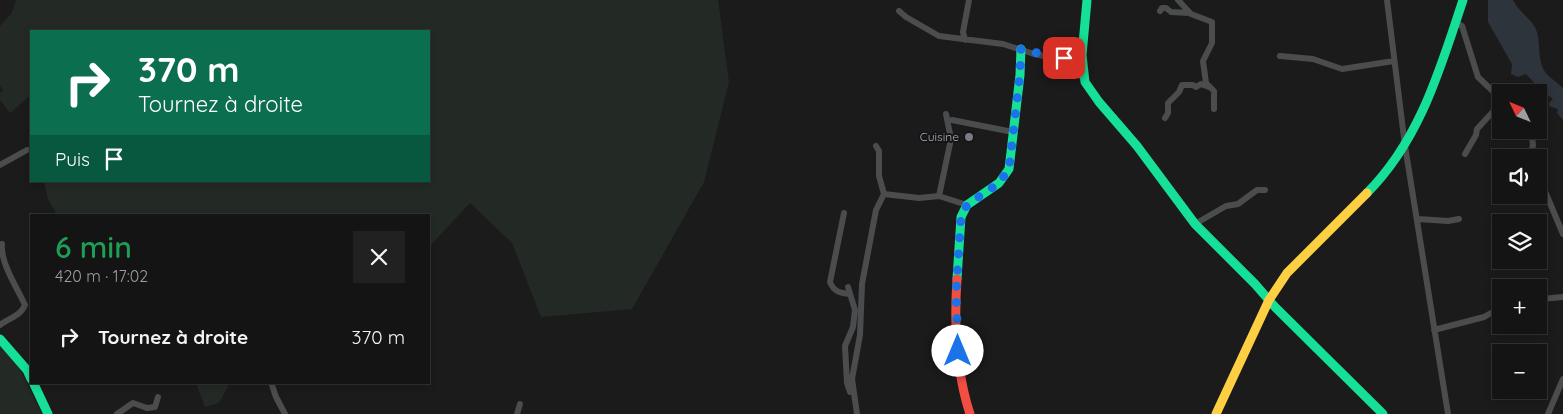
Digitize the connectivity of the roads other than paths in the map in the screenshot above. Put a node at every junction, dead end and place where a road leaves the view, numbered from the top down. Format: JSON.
{"nodes":[{"id":1,"x":969,"y":0,"type":"edge"},
{"id":2,"x":1087,"y":0,"type":"edge"},
{"id":3,"x":1178,"y":0,"type":"edge"},
{"id":4,"x":1386,"y":0,"type":"edge"},
{"id":5,"x":1464,"y":0,"type":"edge"},
{"id":6,"x":899,"y":11,"type":"dead end"},
{"id":7,"x":1160,"y":11,"type":"dead end"},
{"id":8,"x":1190,"y":13,"type":"junction"},
{"id":9,"x":1456,"y":23,"type":"junction"},
{"id":10,"x":965,"y":40,"type":"junction"},
{"id":11,"x":1054,"y":46,"type":"dead end"},
{"id":12,"x":1021,"y":49,"type":"junction"},
{"id":13,"x":1082,"y":55,"type":"junction"},
{"id":14,"x":1280,"y":56,"type":"dead end"},
{"id":15,"x":1064,"y":58,"type":"junction"},
{"id":16,"x":1394,"y":61,"type":"junction"},
{"id":17,"x":1085,"y":82,"type":"junction"},
{"id":18,"x":1210,"y":87,"type":"junction"},
{"id":19,"x":1492,"y":90,"type":"edge"},
{"id":20,"x":1214,"y":109,"type":"dead end"},
{"id":21,"x":1492,"y":113,"type":"edge"},
{"id":22,"x":946,"y":114,"type":"dead end"},
{"id":23,"x":1165,"y":118,"type":"dead end"},
{"id":24,"x":952,"y":120,"type":"dead end"},
{"id":25,"x":1013,"y":132,"type":"junction"},
{"id":26,"x":876,"y":146,"type":"dead end"},
{"id":27,"x":1405,"y":146,"type":"junction"},
{"id":28,"x":27,"y":150,"type":"dead end"},
{"id":29,"x":1465,"y":154,"type":"dead end"},
{"id":30,"x":0,"y":165,"type":"edge"},
{"id":31,"x":1265,"y":190,"type":"dead end"},
{"id":32,"x":884,"y":194,"type":"junction"},
{"id":33,"x":939,"y":196,"type":"junction"},
{"id":34,"x":1547,"y":197,"type":"edge"},
{"id":35,"x":967,"y":205,"type":"junction"},
{"id":36,"x":844,"y":213,"type":"dead end"},
{"id":37,"x":1418,"y":219,"type":"junction"},
{"id":38,"x":1458,"y":219,"type":"dead end"},
{"id":39,"x":1195,"y":224,"type":"junction"},
{"id":40,"x":1563,"y":234,"type":"edge"},
{"id":41,"x":2,"y":244,"type":"dead end"},
{"id":42,"x":1563,"y":297,"type":"edge"},
{"id":43,"x":1547,"y":298,"type":"edge"},
{"id":44,"x":1269,"y":300,"type":"junction"},
{"id":45,"x":1492,"y":312,"type":"edge"},
{"id":46,"x":0,"y":325,"type":"edge"},
{"id":47,"x":1434,"y":330,"type":"junction"},
{"id":48,"x":0,"y":340,"type":"edge"},
{"id":49,"x":30,"y":377,"type":"edge"},
{"id":50,"x":1563,"y":379,"type":"edge"},
{"id":51,"x":33,"y":384,"type":"edge"},
{"id":52,"x":271,"y":384,"type":"edge"},
{"id":53,"x":158,"y":397,"type":"dead end"},
{"id":54,"x":854,"y":402,"type":"junction"},
{"id":55,"x":520,"y":404,"type":"dead end"},
{"id":56,"x":48,"y":414,"type":"edge"},
{"id":57,"x":117,"y":414,"type":"edge"},
{"id":58,"x":285,"y":414,"type":"edge"},
{"id":59,"x":517,"y":414,"type":"edge"},
{"id":60,"x":857,"y":414,"type":"edge"},
{"id":61,"x":970,"y":414,"type":"edge"},
{"id":62,"x":1216,"y":414,"type":"edge"},
{"id":63,"x":1383,"y":414,"type":"edge"},
{"id":64,"x":1448,"y":414,"type":"edge"},
{"id":65,"x":1548,"y":414,"type":"edge"}],
"edges":[{"from":1,"to":10,"type":"street"},
{"from":2,"to":13,"type":"main road"},
{"from":3,"to":8,"type":"street"},
{"from":4,"to":16,"type":"street"},
{"from":5,"to":9,"type":"main road"},
{"from":6,"to":10,"type":"street"},
{"from":7,"to":8,"type":"street"},
{"from":8,"to":18,"type":"street"},
{"from":9,"to":19,"type":"street"},
{"from":9,"to":27,"type":"main road"},
{"from":10,"to":12,"type":"street"},
{"from":11,"to":15,"type":"street"},
{"from":12,"to":15,"type":"street"},
{"from":12,"to":25,"type":"main road"},
{"from":13,"to":15,"type":"street"},
{"from":13,"to":17,"type":"main road"},
{"from":14,"to":16,"type":"street"},
{"from":15,"to":17,"type":"street"},
{"from":16,"to":27,"type":"street"},
{"from":17,"to":39,"type":"main road"},
{"from":18,"to":20,"type":"street"},
{"from":18,"to":23,"type":"street"},
{"from":21,"to":29,"type":"street"},
{"from":22,"to":33,"type":"street"},
{"from":24,"to":25,"type":"street"},
{"from":25,"to":35,"type":"main road"},
{"from":26,"to":32,"type":"street"},
{"from":27,"to":37,"type":"street"},
{"from":27,"to":44,"type":"main road"},
{"from":28,"to":30,"type":"street"},
{"from":31,"to":39,"type":"street"},
{"from":32,"to":33,"type":"street"},
{"from":32,"to":54,"type":"street"},
{"from":33,"to":35,"type":"street"},
{"from":34,"to":40,"type":"street"},
{"from":35,"to":61,"type":"main road"},
{"from":36,"to":54,"type":"street"},
{"from":37,"to":38,"type":"street"},
{"from":37,"to":47,"type":"street"},
{"from":39,"to":44,"type":"main road"},
{"from":41,"to":46,"type":"street"},
{"from":42,"to":43,"type":"street"},
{"from":44,"to":62,"type":"main road"},
{"from":44,"to":63,"type":"main road"},
{"from":45,"to":47,"type":"street"},
{"from":47,"to":64,"type":"street"},
{"from":48,"to":49,"type":"main road"},
{"from":50,"to":65,"type":"street"},
{"from":51,"to":56,"type":"main road"},
{"from":52,"to":58,"type":"street"},
{"from":53,"to":57,"type":"street"},
{"from":54,"to":60,"type":"street"},
{"from":55,"to":59,"type":"street"}]}
